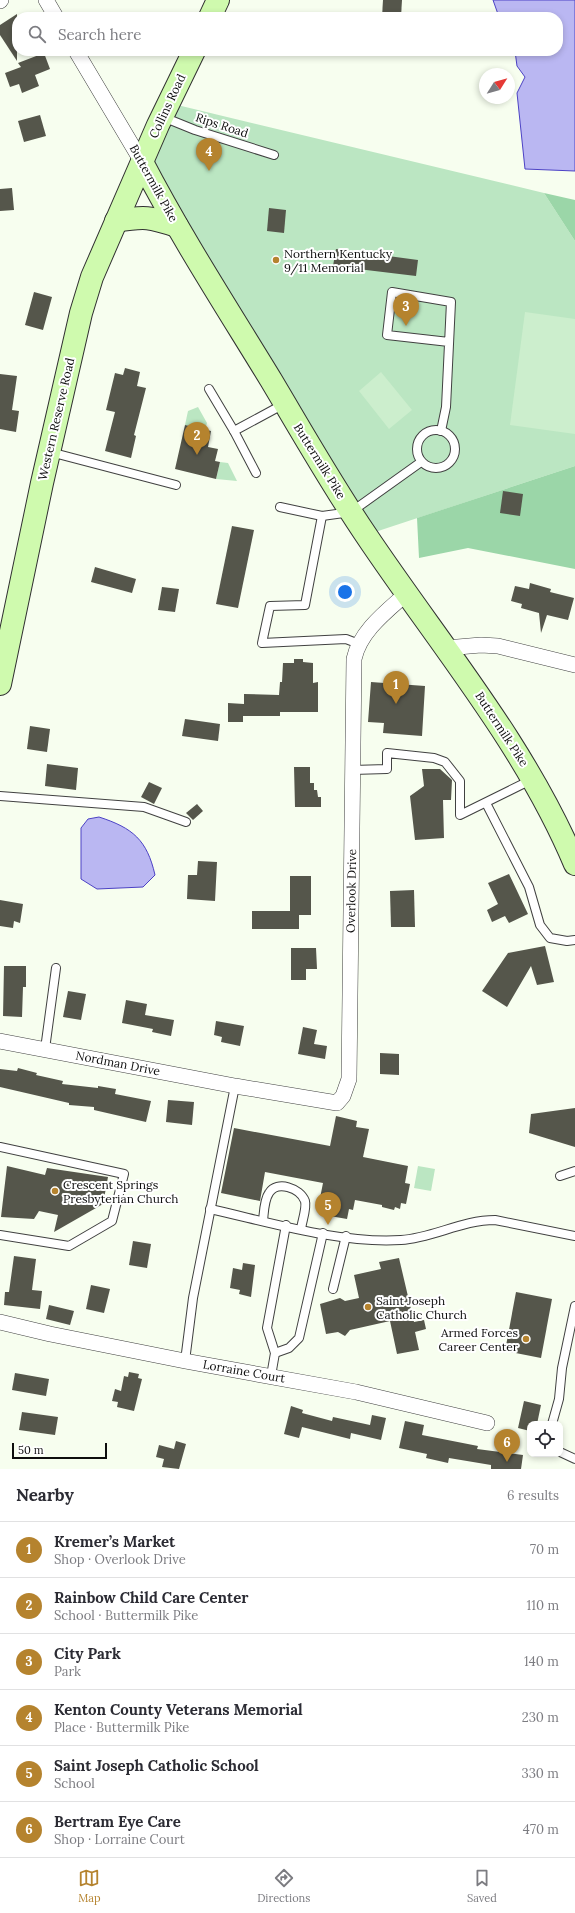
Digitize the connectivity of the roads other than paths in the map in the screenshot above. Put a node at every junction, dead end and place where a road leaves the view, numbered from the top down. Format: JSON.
{"nodes":[{"id":1,"x":46,"y":0,"type":"edge"},
{"id":2,"x":218,"y":0,"type":"edge"},
{"id":3,"x":53,"y":12,"type":"edge"},
{"id":4,"x":212,"y":12,"type":"edge"},
{"id":5,"x":79,"y":56,"type":"edge"},
{"id":6,"x":192,"y":56,"type":"edge"},
{"id":7,"x":163,"y":116,"type":"junction"},
{"id":8,"x":274,"y":155,"type":"dead end"},
{"id":9,"x":142,"y":162,"type":"junction"},
{"id":10,"x":116,"y":221,"type":"junction"},
{"id":11,"x":177,"y":226,"type":"junction"},
{"id":12,"x":449,"y":342,"type":"junction"},
{"id":13,"x":209,"y":389,"type":"dead end"},
{"id":14,"x":285,"y":403,"type":"junction"},
{"id":15,"x":234,"y":431,"type":"junction"},
{"id":16,"x":441,"y":431,"type":"junction"},
{"id":17,"x":49,"y":452,"type":"junction"},
{"id":18,"x":420,"y":462,"type":"junction"},
{"id":19,"x":256,"y":473,"type":"dead end"},
{"id":20,"x":176,"y":485,"type":"dead end"},
{"id":21,"x":280,"y":506,"type":"dead end"},
{"id":22,"x":351,"y":512,"type":"junction"},
{"id":23,"x":322,"y":516,"type":"junction"},
{"id":24,"x":407,"y":592,"type":"junction"},
{"id":25,"x":359,"y":644,"type":"junction"},
{"id":26,"x":446,"y":648,"type":"junction"},
{"id":27,"x":575,"y":665,"type":"edge"},
{"id":28,"x":0,"y":684,"type":"edge"},
{"id":29,"x":352,"y":770,"type":"junction"},
{"id":30,"x":533,"y":779,"type":"junction"},
{"id":31,"x":0,"y":796,"type":"edge"},
{"id":32,"x":486,"y":803,"type":"junction"},
{"id":33,"x":186,"y":822,"type":"dead end"},
{"id":34,"x":575,"y":864,"type":"edge"},
{"id":35,"x":575,"y":940,"type":"edge"},
{"id":36,"x":56,"y":968,"type":"dead end"},
{"id":37,"x":0,"y":1041,"type":"edge"},
{"id":38,"x":45,"y":1049,"type":"junction"},
{"id":39,"x":235,"y":1086,"type":"junction"},
{"id":40,"x":0,"y":1147,"type":"edge"},
{"id":41,"x":575,"y":1171,"type":"edge"},
{"id":42,"x":560,"y":1176,"type":"dead end"},
{"id":43,"x":210,"y":1209,"type":"junction"},
{"id":44,"x":263,"y":1221,"type":"junction"},
{"id":45,"x":286,"y":1225,"type":"junction"},
{"id":46,"x":301,"y":1229,"type":"junction"},
{"id":47,"x":322,"y":1233,"type":"junction"},
{"id":48,"x":0,"y":1235,"type":"edge"},
{"id":49,"x":346,"y":1236,"type":"junction"},
{"id":50,"x":575,"y":1236,"type":"edge"},
{"id":51,"x":333,"y":1289,"type":"dead end"},
{"id":52,"x":575,"y":1306,"type":"edge"},
{"id":53,"x":0,"y":1322,"type":"edge"},
{"id":54,"x":275,"y":1353,"type":"junction"},
{"id":55,"x":185,"y":1361,"type":"junction"},
{"id":56,"x":271,"y":1376,"type":"junction"},
{"id":57,"x":553,"y":1421,"type":"edge"},
{"id":58,"x":487,"y":1423,"type":"dead end"},
{"id":59,"x":563,"y":1453,"type":"edge"},
{"id":60,"x":575,"y":1459,"type":"edge"}],
"edges":[{"from":1,"to":3,"type":"street"},
{"from":2,"to":4,"type":"main road"},
{"from":5,"to":9,"type":"street","name":"Buttermilk Pike"},
{"from":6,"to":7,"type":"main road","name":"Collins Road"},
{"from":7,"to":8,"type":"lane","name":"Rips Road"},
{"from":7,"to":9,"type":"main road","name":"Collins Road"},
{"from":9,"to":10,"type":"main road","name":"Western Reserve Road"},
{"from":9,"to":11,"type":"main road","name":"Buttermilk Pike"},
{"from":10,"to":11,"type":"main road"},
{"from":10,"to":17,"type":"main road","name":"Western Reserve Road"},
{"from":11,"to":14,"type":"main road","name":"Buttermilk Pike"},
{"from":12,"to":12,"type":"lane"},
{"from":12,"to":16,"type":"lane"},
{"from":13,"to":15,"type":"lane"},
{"from":14,"to":15,"type":"lane"},
{"from":14,"to":22,"type":"main road","name":"Buttermilk Pike"},
{"from":15,"to":19,"type":"lane"},
{"from":16,"to":18,"type":"lane"},
{"from":16,"to":18,"type":"lane"},
{"from":17,"to":20,"type":"lane"},
{"from":17,"to":28,"type":"main road","name":"Western Reserve Road"},
{"from":18,"to":22,"type":"lane"},
{"from":21,"to":23,"type":"lane"},
{"from":22,"to":23,"type":"lane"},
{"from":22,"to":24,"type":"main road","name":"Buttermilk Pike"},
{"from":23,"to":25,"type":"lane"},
{"from":24,"to":25,"type":"street","name":"Overlook Drive"},
{"from":24,"to":26,"type":"main road","name":"Buttermilk Pike"},
{"from":25,"to":29,"type":"street","name":"Overlook Drive"},
{"from":26,"to":27,"type":"street"},
{"from":26,"to":30,"type":"main road","name":"Buttermilk Pike"},
{"from":29,"to":32,"type":"lane"},
{"from":29,"to":39,"type":"street","name":"Overlook Drive"},
{"from":30,"to":32,"type":"lane"},
{"from":30,"to":34,"type":"main road","name":"Buttermilk Pike"},
{"from":31,"to":33,"type":"lane"},
{"from":32,"to":35,"type":"lane"},
{"from":36,"to":38,"type":"lane"},
{"from":37,"to":38,"type":"street","name":"Nordman Drive"},
{"from":38,"to":39,"type":"street","name":"Nordman Drive"},
{"from":39,"to":43,"type":"lane"},
{"from":40,"to":48,"type":"lane"},
{"from":41,"to":42,"type":"lane"},
{"from":43,"to":44,"type":"lane"},
{"from":43,"to":55,"type":"lane"},
{"from":44,"to":45,"type":"lane"},
{"from":44,"to":46,"type":"lane"},
{"from":45,"to":46,"type":"lane"},
{"from":45,"to":54,"type":"lane"},
{"from":46,"to":47,"type":"lane"},
{"from":47,"to":49,"type":"lane"},
{"from":47,"to":54,"type":"lane"},
{"from":49,"to":50,"type":"lane"},
{"from":49,"to":51,"type":"lane"},
{"from":52,"to":57,"type":"lane"},
{"from":53,"to":55,"type":"street","name":"Lorraine Court"},
{"from":54,"to":56,"type":"lane"},
{"from":55,"to":56,"type":"street","name":"Lorraine Court"},
{"from":56,"to":58,"type":"street","name":"Lorraine Court"},
{"from":59,"to":60,"type":"lane"}]}
